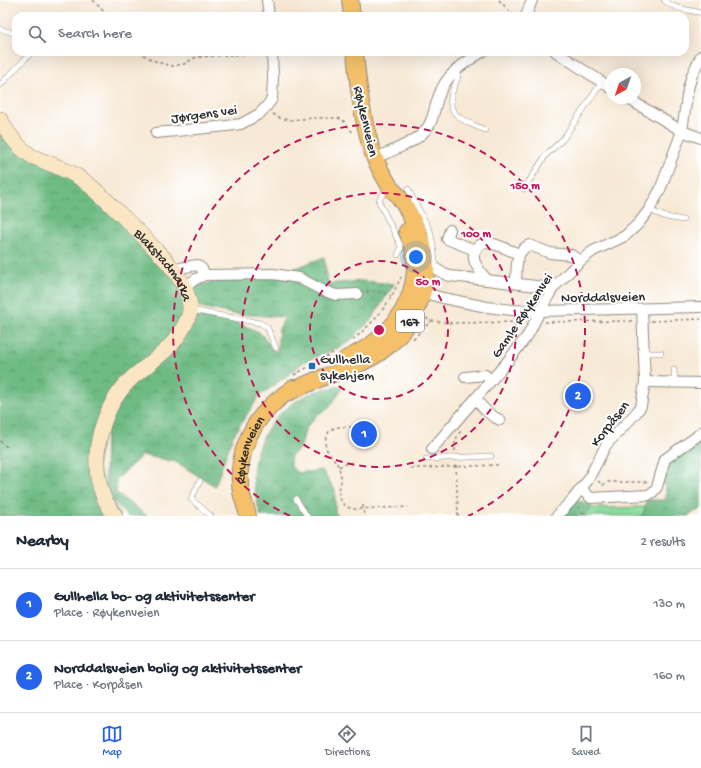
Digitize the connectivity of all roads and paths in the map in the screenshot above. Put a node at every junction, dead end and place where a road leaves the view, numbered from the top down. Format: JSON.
{"nodes":[{"id":1,"x":93,"y":0,"type":"edge"},
{"id":2,"x":267,"y":0,"type":"edge"},
{"id":3,"x":350,"y":0,"type":"edge"},
{"id":4,"x":499,"y":0,"type":"edge"},
{"id":5,"x":532,"y":0,"type":"edge"},
{"id":6,"x":664,"y":0,"type":"edge"},
{"id":7,"x":104,"y":12,"type":"edge"},
{"id":8,"x":268,"y":12,"type":"edge"},
{"id":9,"x":352,"y":12,"type":"edge"},
{"id":10,"x":510,"y":12,"type":"edge"},
{"id":11,"x":528,"y":12,"type":"edge"},
{"id":12,"x":701,"y":14,"type":"edge"},
{"id":13,"x":0,"y":29,"type":"edge"},
{"id":14,"x":12,"y":33,"type":"edge"},
{"id":15,"x":28,"y":56,"type":"edge"},
{"id":16,"x":146,"y":56,"type":"edge"},
{"id":17,"x":211,"y":56,"type":"edge"},
{"id":18,"x":272,"y":56,"type":"edge"},
{"id":19,"x":355,"y":56,"type":"edge"},
{"id":20,"x":476,"y":56,"type":"edge"},
{"id":21,"x":562,"y":56,"type":"edge"},
{"id":22,"x":701,"y":56,"type":"edge"},
{"id":23,"x":457,"y":68,"type":"junction"},
{"id":24,"x":602,"y":82,"type":"junction"},
{"id":25,"x":605,"y":84,"type":"edge"},
{"id":26,"x":0,"y":85,"type":"edge"},
{"id":27,"x":637,"y":104,"type":"edge"},
{"id":28,"x":266,"y":107,"type":"junction"},
{"id":29,"x":0,"y":119,"type":"edge"},
{"id":30,"x":485,"y":130,"type":"dead end"},
{"id":31,"x":682,"y":131,"type":"junction"},
{"id":32,"x":156,"y":133,"type":"dead end"},
{"id":33,"x":357,"y":135,"type":"dead end"},
{"id":34,"x":701,"y":138,"type":"edge"},
{"id":35,"x":375,"y":158,"type":"junction"},
{"id":36,"x":390,"y":187,"type":"junction"},
{"id":37,"x":408,"y":189,"type":"dead end"},
{"id":38,"x":524,"y":189,"type":"dead end"},
{"id":39,"x":649,"y":210,"type":"junction"},
{"id":40,"x":683,"y":220,"type":"dead end"},
{"id":41,"x":450,"y":230,"type":"dead end"},
{"id":42,"x":475,"y":250,"type":"junction"},
{"id":43,"x":519,"y":254,"type":"junction"},
{"id":44,"x":398,"y":255,"type":"dead end"},
{"id":45,"x":580,"y":261,"type":"junction"},
{"id":46,"x":180,"y":268,"type":"dead end"},
{"id":47,"x":438,"y":270,"type":"joint"},
{"id":48,"x":205,"y":275,"type":"junction"},
{"id":49,"x":487,"y":280,"type":"junction"},
{"id":50,"x":516,"y":283,"type":"junction"},
{"id":51,"x":184,"y":287,"type":"junction"},
{"id":52,"x":553,"y":288,"type":"junction"},
{"id":53,"x":417,"y":291,"type":"junction"},
{"id":54,"x":357,"y":294,"type":"joint"},
{"id":55,"x":391,"y":296,"type":"dead end"},
{"id":56,"x":390,"y":300,"type":"dead end"},
{"id":57,"x":394,"y":302,"type":"dead end"},
{"id":58,"x":701,"y":307,"type":"edge"},
{"id":59,"x":642,"y":309,"type":"junction"},
{"id":60,"x":190,"y":310,"type":"junction"},
{"id":61,"x":540,"y":311,"type":"junction"},
{"id":62,"x":426,"y":318,"type":"dead end"},
{"id":63,"x":701,"y":319,"type":"edge"},
{"id":64,"x":642,"y":321,"type":"junction"},
{"id":65,"x":535,"y":322,"type":"junction"},
{"id":66,"x":276,"y":348,"type":"dead end"},
{"id":67,"x":644,"y":353,"type":"junction"},
{"id":68,"x":661,"y":353,"type":"dead end"},
{"id":69,"x":674,"y":370,"type":"dead end"},
{"id":70,"x":465,"y":377,"type":"dead end"},
{"id":71,"x":492,"y":380,"type":"junction"},
{"id":72,"x":645,"y":382,"type":"junction"},
{"id":73,"x":675,"y":382,"type":"junction"},
{"id":74,"x":701,"y":383,"type":"edge"},
{"id":75,"x":476,"y":398,"type":"junction"},
{"id":76,"x":456,"y":420,"type":"junction"},
{"id":77,"x":500,"y":420,"type":"dead end"},
{"id":78,"x":352,"y":427,"type":"dead end"},
{"id":79,"x":701,"y":432,"type":"edge"},
{"id":80,"x":0,"y":441,"type":"edge"},
{"id":81,"x":7,"y":446,"type":"dead end"},
{"id":82,"x":432,"y":449,"type":"joint"},
{"id":83,"x":491,"y":456,"type":"dead end"},
{"id":84,"x":456,"y":458,"type":"junction"},
{"id":85,"x":356,"y":463,"type":"dead end"},
{"id":86,"x":498,"y":466,"type":"dead end"},
{"id":87,"x":339,"y":467,"type":"junction"},
{"id":88,"x":456,"y":467,"type":"junction"},
{"id":89,"x":410,"y":468,"type":"dead end"},
{"id":90,"x":596,"y":480,"type":"dead end"},
{"id":91,"x":200,"y":481,"type":"dead end"},
{"id":92,"x":658,"y":482,"type":"junction"},
{"id":93,"x":581,"y":489,"type":"junction"},
{"id":94,"x":296,"y":499,"type":"dead end"},
{"id":95,"x":363,"y":505,"type":"dead end"},
{"id":96,"x":576,"y":505,"type":"dead end"},
{"id":97,"x":408,"y":507,"type":"dead end"},
{"id":98,"x":363,"y":508,"type":"junction"},
{"id":99,"x":115,"y":516,"type":"edge"},
{"id":100,"x":211,"y":516,"type":"edge"},
{"id":101,"x":248,"y":516,"type":"edge"},
{"id":102,"x":307,"y":516,"type":"edge"},
{"id":103,"x":364,"y":516,"type":"edge"},
{"id":104,"x":458,"y":516,"type":"edge"},
{"id":105,"x":557,"y":516,"type":"edge"},
{"id":106,"x":586,"y":516,"type":"edge"}],
"edges":[{"from":1,"to":7,"type":"path"},
{"from":2,"to":8,"type":"street"},
{"from":3,"to":9,"type":"main road"},
{"from":4,"to":10,"type":"path"},
{"from":5,"to":11,"type":"street"},
{"from":6,"to":12,"type":"lane"},
{"from":13,"to":14,"type":"lane"},
{"from":15,"to":26,"type":"lane"},
{"from":16,"to":17,"type":"path"},
{"from":18,"to":28,"type":"street"},
{"from":19,"to":35,"type":"main road","name":"Røykenveien","number":"167"},
{"from":20,"to":23,"type":"street"},
{"from":21,"to":24,"type":"street"},
{"from":22,"to":31,"type":"street","name":"Gamle Røykenvei"},
{"from":23,"to":30,"type":"lane"},
{"from":23,"to":35,"type":"street"},
{"from":24,"to":25,"type":"street"},
{"from":24,"to":38,"type":"lane"},
{"from":27,"to":31,"type":"street"},
{"from":28,"to":32,"type":"street","name":"Jørgens vei"},
{"from":28,"to":33,"type":"path"},
{"from":29,"to":51,"type":"main road","name":"Blakstadmarka"},
{"from":31,"to":34,"type":"street"},
{"from":31,"to":39,"type":"street","name":"Gamle Røykenvei"},
{"from":35,"to":36,"type":"main road","name":"Røykenveien","number":"167"},
{"from":36,"to":44,"type":"lane"},
{"from":36,"to":53,"type":"main road","name":"Røykenveien","number":"167"},
{"from":37,"to":47,"type":"lane"},
{"from":39,"to":40,"type":"lane"},
{"from":39,"to":45,"type":"street","name":"Gamle Røykenvei"},
{"from":41,"to":42,"type":"street"},
{"from":42,"to":43,"type":"street"},
{"from":42,"to":49,"type":"street"},
{"from":43,"to":45,"type":"street"},
{"from":43,"to":50,"type":"street"},
{"from":45,"to":52,"type":"street","name":"Gamle Røykenvei"},
{"from":46,"to":48,"type":"street"},
{"from":47,"to":49,"type":"street"},
{"from":48,"to":51,"type":"street"},
{"from":48,"to":54,"type":"street"},
{"from":49,"to":50,"type":"street"},
{"from":50,"to":52,"type":"street"},
{"from":51,"to":60,"type":"main road","name":"Blakstadmarka"},
{"from":52,"to":61,"type":"street","name":"Gamle Røykenvei"},
{"from":53,"to":61,"type":"street","name":"Norddalsveien"},
{"from":53,"to":101,"type":"main road","name":"Røykenveien","number":"167"},
{"from":54,"to":55,"type":"path"},
{"from":56,"to":57,"type":"path"},
{"from":58,"to":59,"type":"street","name":"Norddalsveien"},
{"from":59,"to":61,"type":"street","name":"Norddalsveien"},
{"from":59,"to":64,"type":"street","name":"Korpåsen"},
{"from":60,"to":66,"type":"lane"},
{"from":60,"to":99,"type":"main road","name":"Blakstadmarka"},
{"from":61,"to":65,"type":"street","name":"Gamle Røykenvei"},
{"from":62,"to":65,"type":"path"},
{"from":63,"to":64,"type":"path"},
{"from":64,"to":65,"type":"path"},
{"from":64,"to":67,"type":"street","name":"Korpåsen"},
{"from":65,"to":71,"type":"street","name":"Gamle Røykenvei"},
{"from":67,"to":68,"type":"lane"},
{"from":67,"to":72,"type":"street","name":"Korpåsen"},
{"from":69,"to":73,"type":"lane"},
{"from":70,"to":71,"type":"street"},
{"from":71,"to":75,"type":"street","name":"Gamle Røykenvei"},
{"from":72,"to":73,"type":"street"},
{"from":72,"to":93,"type":"street","name":"Korpåsen"},
{"from":73,"to":74,"type":"street"},
{"from":75,"to":76,"type":"street","name":"Gamle Røykenvei"},
{"from":75,"to":77,"type":"street"},
{"from":76,"to":82,"type":"street","name":"Gamle Røykenvei"},
{"from":76,"to":84,"type":"path"},
{"from":78,"to":87,"type":"path"},
{"from":79,"to":92,"type":"street"},
{"from":80,"to":81,"type":"path"},
{"from":82,"to":84,"type":"lane"},
{"from":83,"to":84,"type":"lane"},
{"from":84,"to":88,"type":"path"},
{"from":85,"to":87,"type":"path"},
{"from":86,"to":88,"type":"path"},
{"from":87,"to":98,"type":"path"},
{"from":88,"to":89,"type":"path"},
{"from":88,"to":104,"type":"path"},
{"from":90,"to":92,"type":"path"},
{"from":91,"to":100,"type":"lane"},
{"from":92,"to":93,"type":"street"},
{"from":93,"to":105,"type":"street","name":"Korpåsen"},
{"from":94,"to":102,"type":"lane"},
{"from":95,"to":98,"type":"path"},
{"from":96,"to":106,"type":"path"},
{"from":97,"to":98,"type":"path"},
{"from":98,"to":103,"type":"path"}]}
